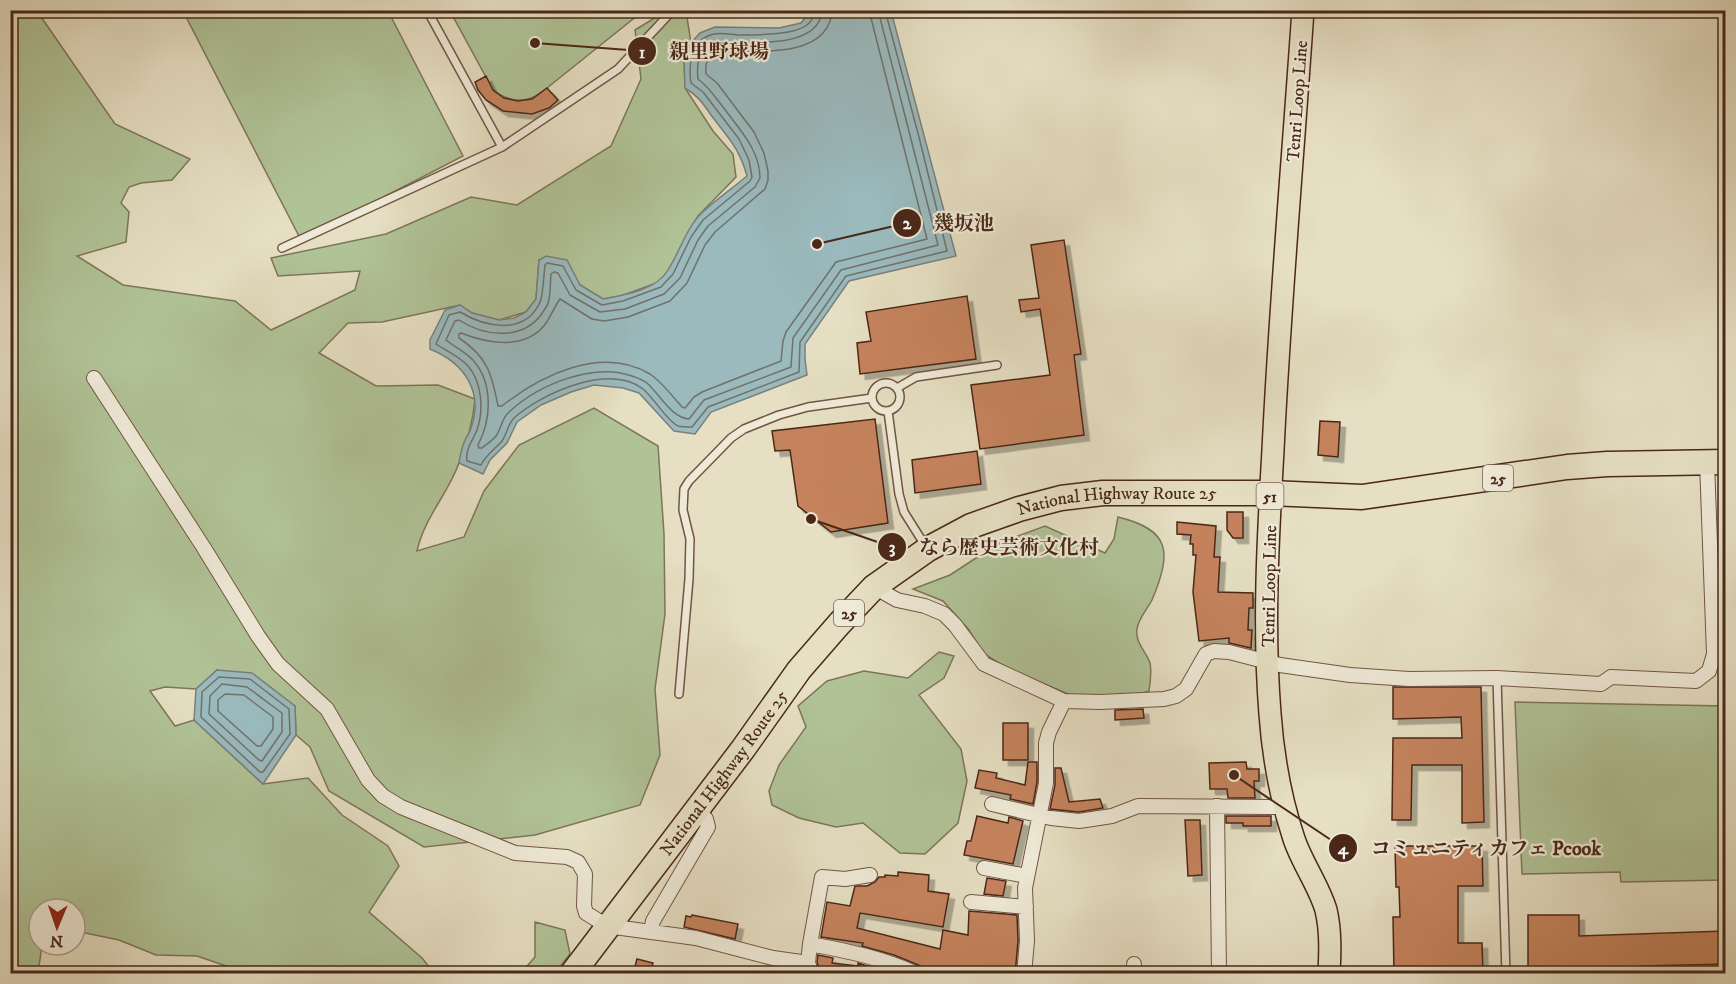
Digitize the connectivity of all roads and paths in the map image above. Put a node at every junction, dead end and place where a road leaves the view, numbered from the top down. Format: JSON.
{"nodes":[{"id":1,"x":427,"y":10,"type":"edge"},
{"id":2,"x":673,"y":10,"type":"edge"},
{"id":3,"x":1303,"y":10,"type":"edge"},
{"id":4,"x":502,"y":147,"type":"junction"},
{"id":5,"x":282,"y":248,"type":"dead end"},
{"id":6,"x":997,"y":365,"type":"dead end"},
{"id":7,"x":94,"y":378,"type":"dead end"},
{"id":8,"x":897,"y":388,"type":"junction"},
{"id":9,"x":872,"y":398,"type":"junction"},
{"id":10,"x":888,"y":411,"type":"junction"},
{"id":11,"x":1716,"y":462,"type":"edge"},
{"id":12,"x":1270,"y":493,"type":"junction"},
{"id":13,"x":928,"y":549,"type":"junction"},
{"id":14,"x":874,"y":587,"type":"junction"},
{"id":15,"x":1268,"y":662,"type":"junction"},
{"id":16,"x":1497,"y":678,"type":"junction"},
{"id":17,"x":679,"y":694,"type":"dead end"},
{"id":18,"x":1064,"y":701,"type":"junction"},
{"id":19,"x":992,"y":804,"type":"dead end"},
{"id":20,"x":1217,"y":806,"type":"junction"},
{"id":21,"x":1285,"y":807,"type":"junction"},
{"id":22,"x":697,"y":810,"type":"junction"},
{"id":23,"x":1040,"y":815,"type":"junction"},
{"id":24,"x":984,"y":868,"type":"dead end"},
{"id":25,"x":870,"y":875,"type":"dead end"},
{"id":26,"x":1027,"y":876,"type":"junction"},
{"id":27,"x":971,"y":902,"type":"dead end"},
{"id":28,"x":1026,"y":907,"type":"junction"},
{"id":29,"x":607,"y":926,"type":"junction"},
{"id":30,"x":651,"y":932,"type":"junction"},
{"id":31,"x":810,"y":944,"type":"junction"},
{"id":32,"x":810,"y":968,"type":"edge"},
{"id":33,"x":572,"y":974,"type":"edge"},
{"id":34,"x":917,"y":974,"type":"edge"},
{"id":35,"x":1024,"y":974,"type":"edge"},
{"id":36,"x":1219,"y":974,"type":"edge"},
{"id":37,"x":1329,"y":974,"type":"edge"},
{"id":38,"x":1506,"y":974,"type":"edge"}],
"edges":[{"from":1,"to":4,"type":"lane"},
{"from":2,"to":4,"type":"lane"},
{"from":3,"to":12,"type":"main road","name":"Tenri Loop Line","number":"51"},
{"from":4,"to":5,"type":"lane"},
{"from":6,"to":8,"type":"lane"},
{"from":7,"to":29,"type":"street"},
{"from":8,"to":9,"type":"lane"},
{"from":8,"to":10,"type":"lane"},
{"from":9,"to":10,"type":"lane"},
{"from":9,"to":17,"type":"lane"},
{"from":10,"to":13,"type":"lane"},
{"from":11,"to":12,"type":"highway","name":"National Highway Route 25","number":"25"},
{"from":11,"to":16,"type":"street"},
{"from":12,"to":13,"type":"highway","name":"National Highway Route 25","number":"25"},
{"from":12,"to":15,"type":"main road","name":"Tenri Loop Line","number":"51"},
{"from":13,"to":14,"type":"highway","name":"National Highway Route 25","number":"25"},
{"from":14,"to":18,"type":"street"},
{"from":14,"to":22,"type":"highway","name":"National Highway Route 25","number":"25"},
{"from":15,"to":16,"type":"street"},
{"from":15,"to":18,"type":"street"},
{"from":15,"to":21,"type":"main road","name":"Tenri Loop Line","number":"51"},
{"from":16,"to":38,"type":"lane"},
{"from":18,"to":23,"type":"street"},
{"from":19,"to":23,"type":"street"},
{"from":20,"to":21,"type":"street"},
{"from":20,"to":23,"type":"street"},
{"from":20,"to":36,"type":"street"},
{"from":21,"to":37,"type":"main road","name":"Tenri Loop Line","number":"51"},
{"from":22,"to":29,"type":"highway","name":"National Highway Route 25","number":"25"},
{"from":22,"to":30,"type":"street"},
{"from":23,"to":26,"type":"street"},
{"from":24,"to":26,"type":"street"},
{"from":25,"to":31,"type":"street"},
{"from":26,"to":28,"type":"street"},
{"from":27,"to":28,"type":"street"},
{"from":28,"to":35,"type":"street"},
{"from":29,"to":30,"type":"street"},
{"from":29,"to":33,"type":"highway","name":"National Highway Route 25","number":"25"},
{"from":30,"to":32,"type":"street"},
{"from":31,"to":32,"type":"street"},
{"from":31,"to":34,"type":"street"}]}
